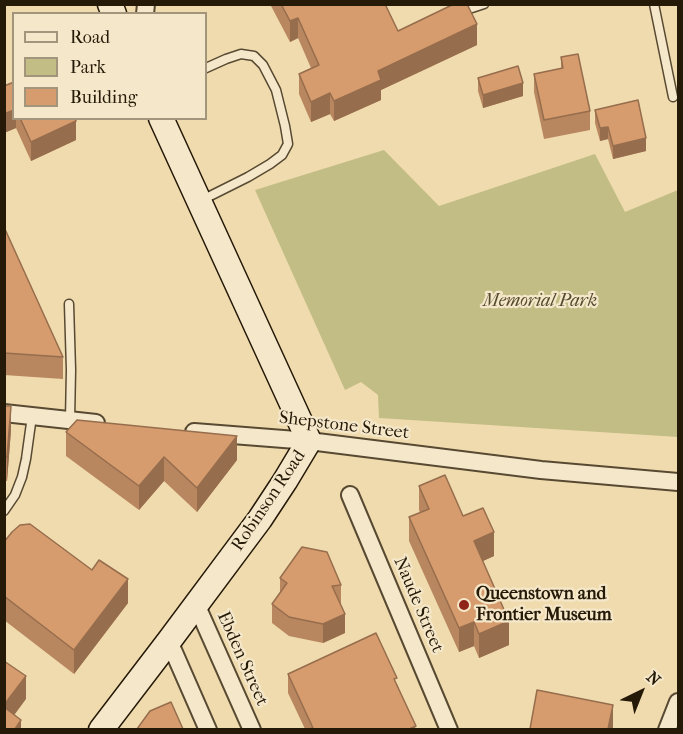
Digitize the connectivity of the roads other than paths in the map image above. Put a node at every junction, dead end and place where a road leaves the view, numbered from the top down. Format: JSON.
{"nodes":[{"id":1,"x":484,"y":4,"type":"edge"},
{"id":2,"x":654,"y":4,"type":"edge"},
{"id":3,"x":471,"y":8,"type":"edge"},
{"id":4,"x":207,"y":68,"type":"edge"},
{"id":5,"x":673,"y":97,"type":"dead end"},
{"id":6,"x":162,"y":120,"type":"edge"},
{"id":7,"x":199,"y":201,"type":"junction"},
{"id":8,"x":69,"y":304,"type":"dead end"},
{"id":9,"x":4,"y":413,"type":"edge"},
{"id":10,"x":32,"y":416,"type":"junction"},
{"id":11,"x":70,"y":420,"type":"junction"},
{"id":12,"x":112,"y":425,"type":"edge"},
{"id":13,"x":180,"y":431,"type":"edge"},
{"id":14,"x":309,"y":441,"type":"junction"},
{"id":15,"x":678,"y":482,"type":"edge"},
{"id":16,"x":350,"y":495,"type":"dead end"},
{"id":17,"x":4,"y":511,"type":"edge"},
{"id":18,"x":196,"y":604,"type":"junction"},
{"id":19,"x":169,"y":641,"type":"junction"},
{"id":20,"x":678,"y":702,"type":"edge"},
{"id":21,"x":101,"y":729,"type":"edge"},
{"id":22,"x":208,"y":729,"type":"edge"},
{"id":23,"x":252,"y":729,"type":"edge"},
{"id":24,"x":449,"y":729,"type":"edge"},
{"id":25,"x":667,"y":729,"type":"edge"}],
"edges":[{"from":1,"to":3,"type":"lane"},
{"from":2,"to":5,"type":"lane"},
{"from":4,"to":7,"type":"lane"},
{"from":6,"to":7,"type":"street","name":"Robinson Road"},
{"from":7,"to":14,"type":"street","name":"Robinson Road"},
{"from":8,"to":11,"type":"lane"},
{"from":9,"to":10,"type":"street"},
{"from":10,"to":11,"type":"street"},
{"from":10,"to":17,"type":"lane"},
{"from":11,"to":12,"type":"street"},
{"from":13,"to":14,"type":"street","name":"Shepstone Street"},
{"from":14,"to":15,"type":"street","name":"Shepstone Street"},
{"from":14,"to":18,"type":"street","name":"Robinson Road"},
{"from":16,"to":24,"type":"street","name":"Naude Street"},
{"from":18,"to":19,"type":"street","name":"Robinson Road"},
{"from":18,"to":23,"type":"street","name":"Ebden Street"},
{"from":19,"to":21,"type":"street","name":"Robinson Road"},
{"from":19,"to":22,"type":"street"},
{"from":20,"to":25,"type":"street"}]}
